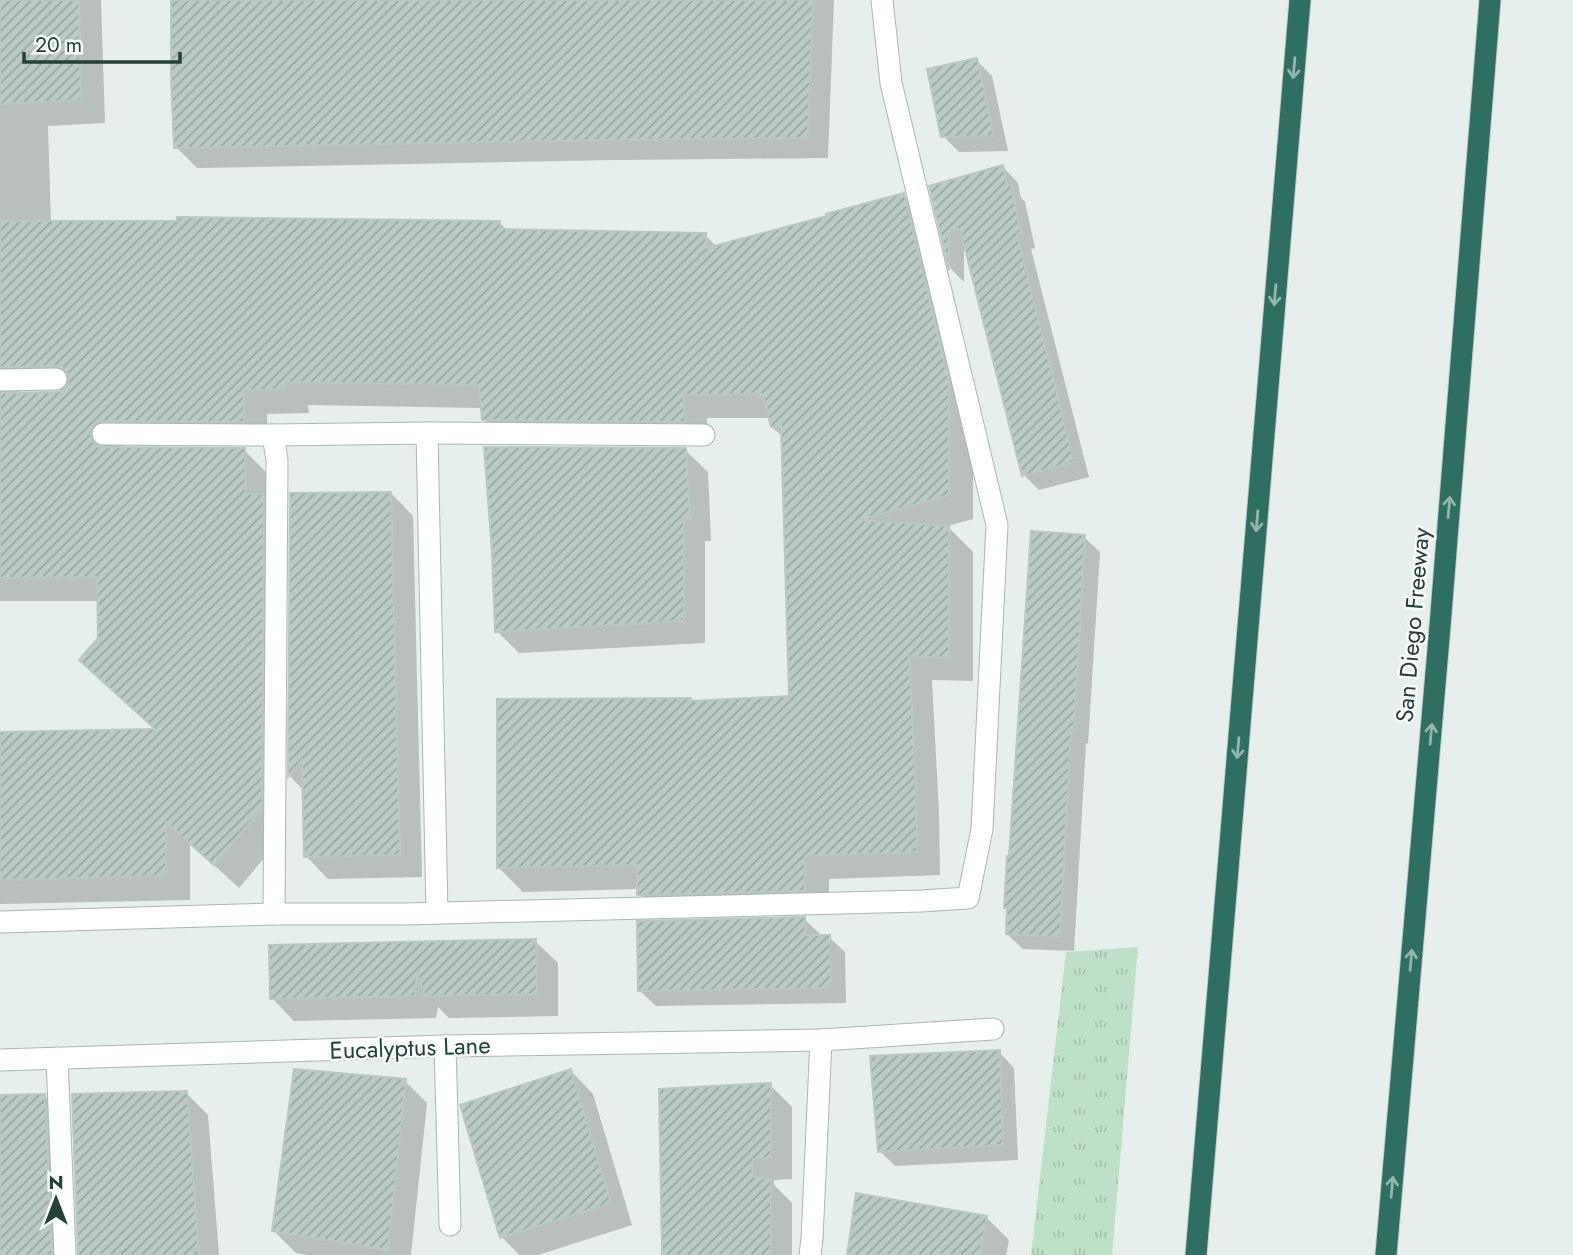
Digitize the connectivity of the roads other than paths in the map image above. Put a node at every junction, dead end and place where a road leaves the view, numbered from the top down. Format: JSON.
{"nodes":[{"id":1,"x":882,"y":0,"type":"edge"},
{"id":2,"x":1300,"y":0,"type":"edge"},
{"id":3,"x":1490,"y":0,"type":"edge"},
{"id":4,"x":56,"y":379,"type":"dead end"},
{"id":5,"x":0,"y":380,"type":"edge"},
{"id":6,"x":427,"y":433,"type":"junction"},
{"id":7,"x":103,"y":434,"type":"dead end"},
{"id":8,"x":273,"y":435,"type":"junction"},
{"id":9,"x":704,"y":435,"type":"dead end"},
{"id":10,"x":437,"y":913,"type":"junction"},
{"id":11,"x":274,"y":914,"type":"junction"},
{"id":12,"x":0,"y":922,"type":"edge"},
{"id":13,"x":993,"y":1029,"type":"dead end"},
{"id":14,"x":821,"y":1040,"type":"junction"},
{"id":15,"x":445,"y":1046,"type":"junction"},
{"id":16,"x":57,"y":1058,"type":"junction"},
{"id":17,"x":0,"y":1060,"type":"edge"},
{"id":18,"x":450,"y":1225,"type":"dead end"},
{"id":19,"x":65,"y":1255,"type":"edge"},
{"id":20,"x":810,"y":1255,"type":"edge"},
{"id":21,"x":1196,"y":1255,"type":"edge"},
{"id":22,"x":1386,"y":1255,"type":"edge"}],
"edges":[{"from":1,"to":10,"type":"street"},
{"from":2,"to":21,"type":"highway","one_way":true},
{"from":22,"to":3,"type":"highway","name":"San Diego Freeway","one_way":true},
{"from":4,"to":5,"type":"street"},
{"from":6,"to":8,"type":"street"},
{"from":6,"to":9,"type":"street"},
{"from":6,"to":10,"type":"street"},
{"from":7,"to":8,"type":"street"},
{"from":8,"to":11,"type":"street"},
{"from":10,"to":11,"type":"street"},
{"from":11,"to":12,"type":"street"},
{"from":13,"to":14,"type":"street","name":"Eucalyptus Lane"},
{"from":14,"to":15,"type":"street","name":"Eucalyptus Lane"},
{"from":14,"to":20,"type":"street"},
{"from":15,"to":16,"type":"street","name":"Eucalyptus Lane"},
{"from":15,"to":18,"type":"street"},
{"from":16,"to":17,"type":"street","name":"Eucalyptus Lane"},
{"from":16,"to":19,"type":"street"}]}
